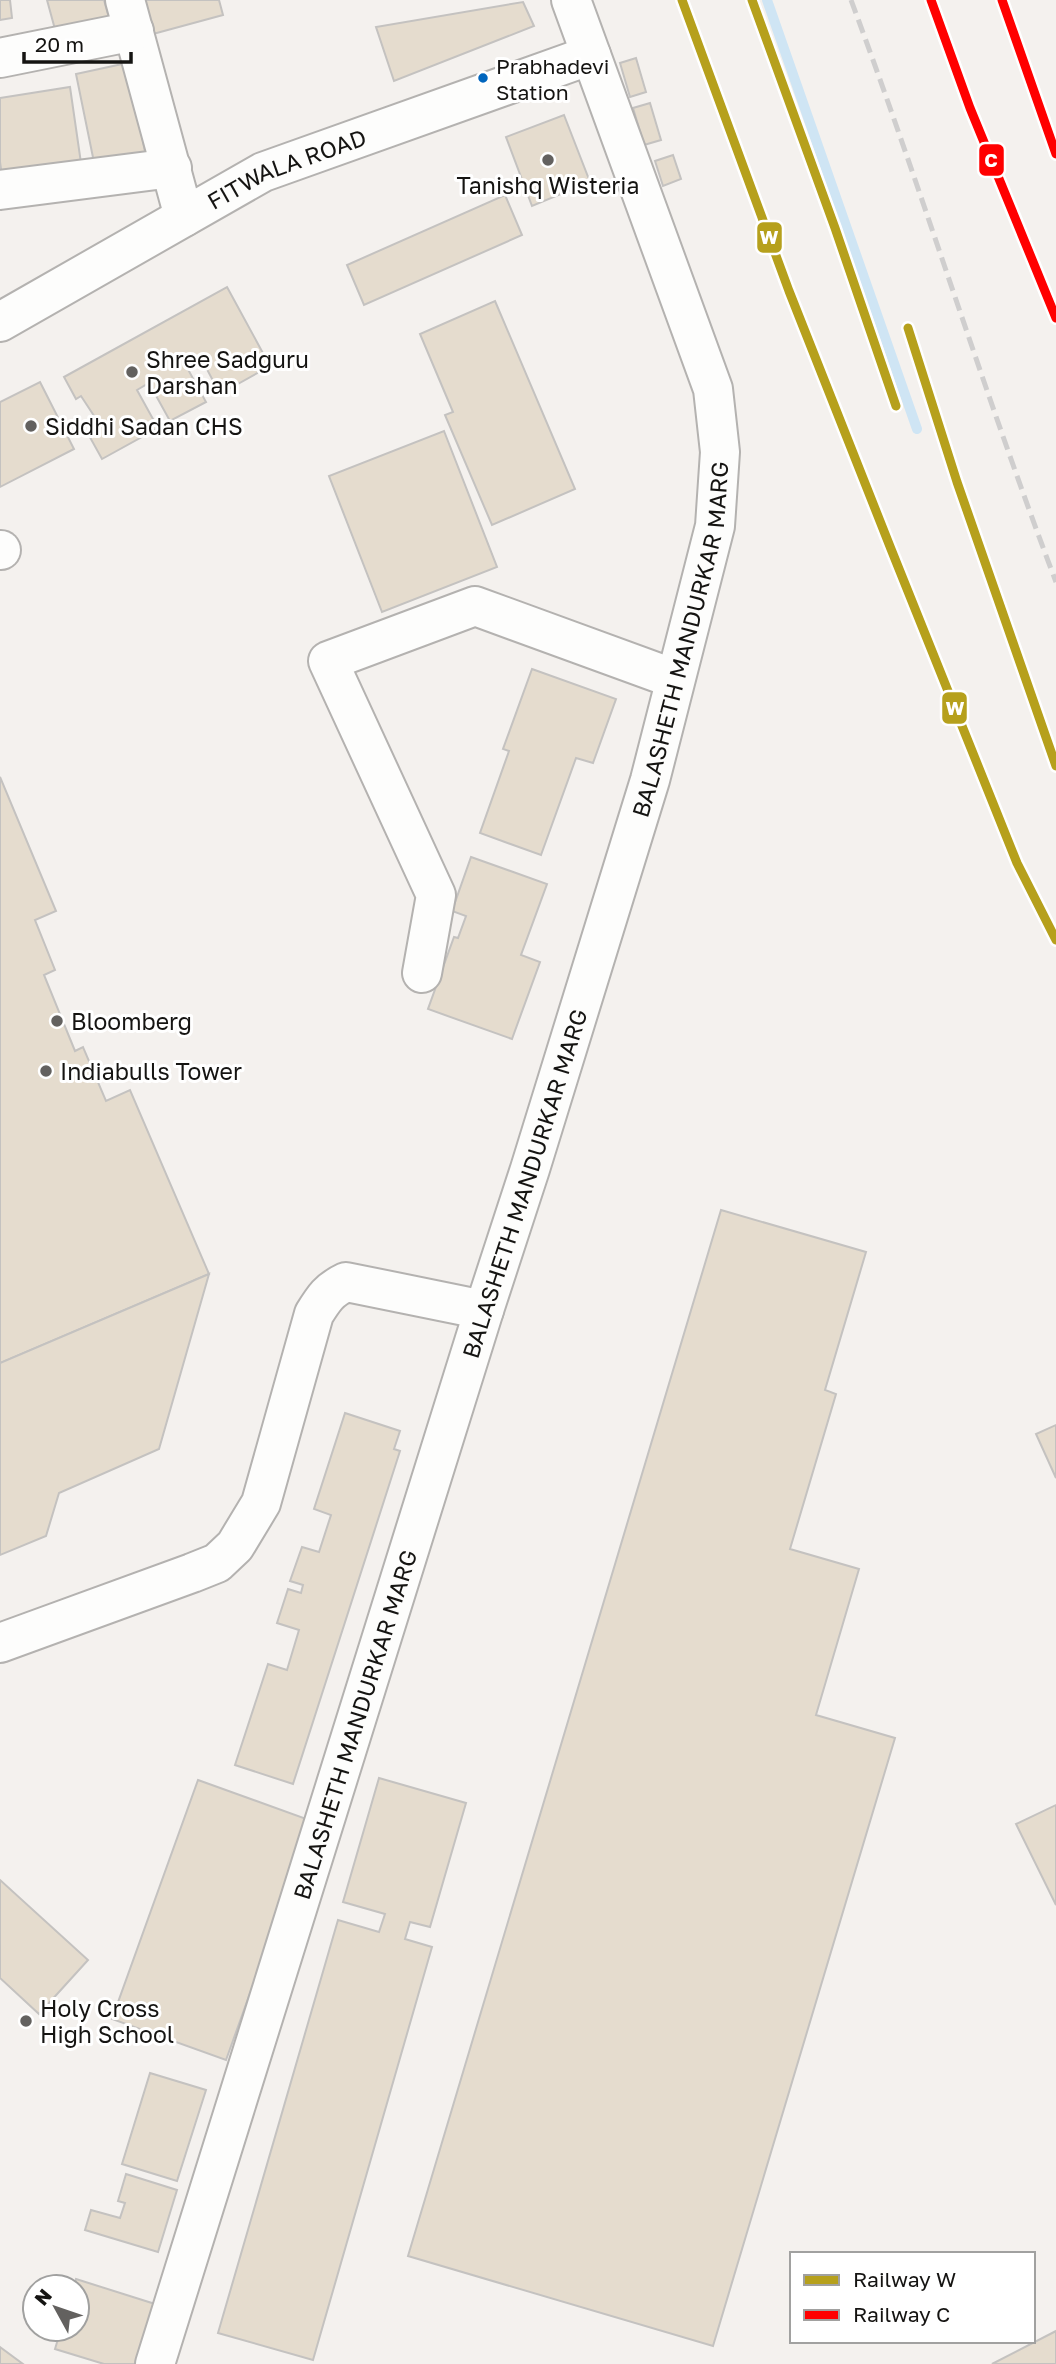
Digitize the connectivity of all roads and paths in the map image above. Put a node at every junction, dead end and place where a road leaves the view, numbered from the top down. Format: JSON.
{"nodes":[{"id":1,"x":571,"y":0,"type":"edge"},
{"id":2,"x":130,"y":16,"type":"edge"},
{"id":3,"x":591,"y":55,"type":"junction"},
{"id":4,"x":0,"y":58,"type":"edge"},
{"id":5,"x":172,"y":167,"type":"junction"},
{"id":6,"x":0,"y":190,"type":"edge"},
{"id":7,"x":184,"y":217,"type":"junction"},
{"id":8,"x":0,"y":322,"type":"edge"},
{"id":9,"x":675,"y":679,"type":"junction"},
{"id":10,"x":422,"y":973,"type":"dead end"},
{"id":11,"x":484,"y":1310,"type":"junction"},
{"id":12,"x":0,"y":1643,"type":"edge"},
{"id":13,"x":155,"y":2364,"type":"edge"}],
"edges":[{"from":1,"to":3,"type":"street","name":"BALASHETH MANDURKAR MARG"},
{"from":2,"to":4,"type":"street"},
{"from":2,"to":5,"type":"street"},
{"from":3,"to":7,"type":"street","name":"FITWALA ROAD"},
{"from":3,"to":9,"type":"street","name":"BALASHETH MANDURKAR MARG"},
{"from":5,"to":6,"type":"street"},
{"from":5,"to":7,"type":"street"},
{"from":7,"to":8,"type":"street","name":"FITWALA ROAD"},
{"from":9,"to":10,"type":"street"},
{"from":9,"to":11,"type":"street","name":"BALASHETH MANDURKAR MARG"},
{"from":11,"to":12,"type":"street"},
{"from":11,"to":13,"type":"street","name":"BALASHETH MANDURKAR MARG"}]}
